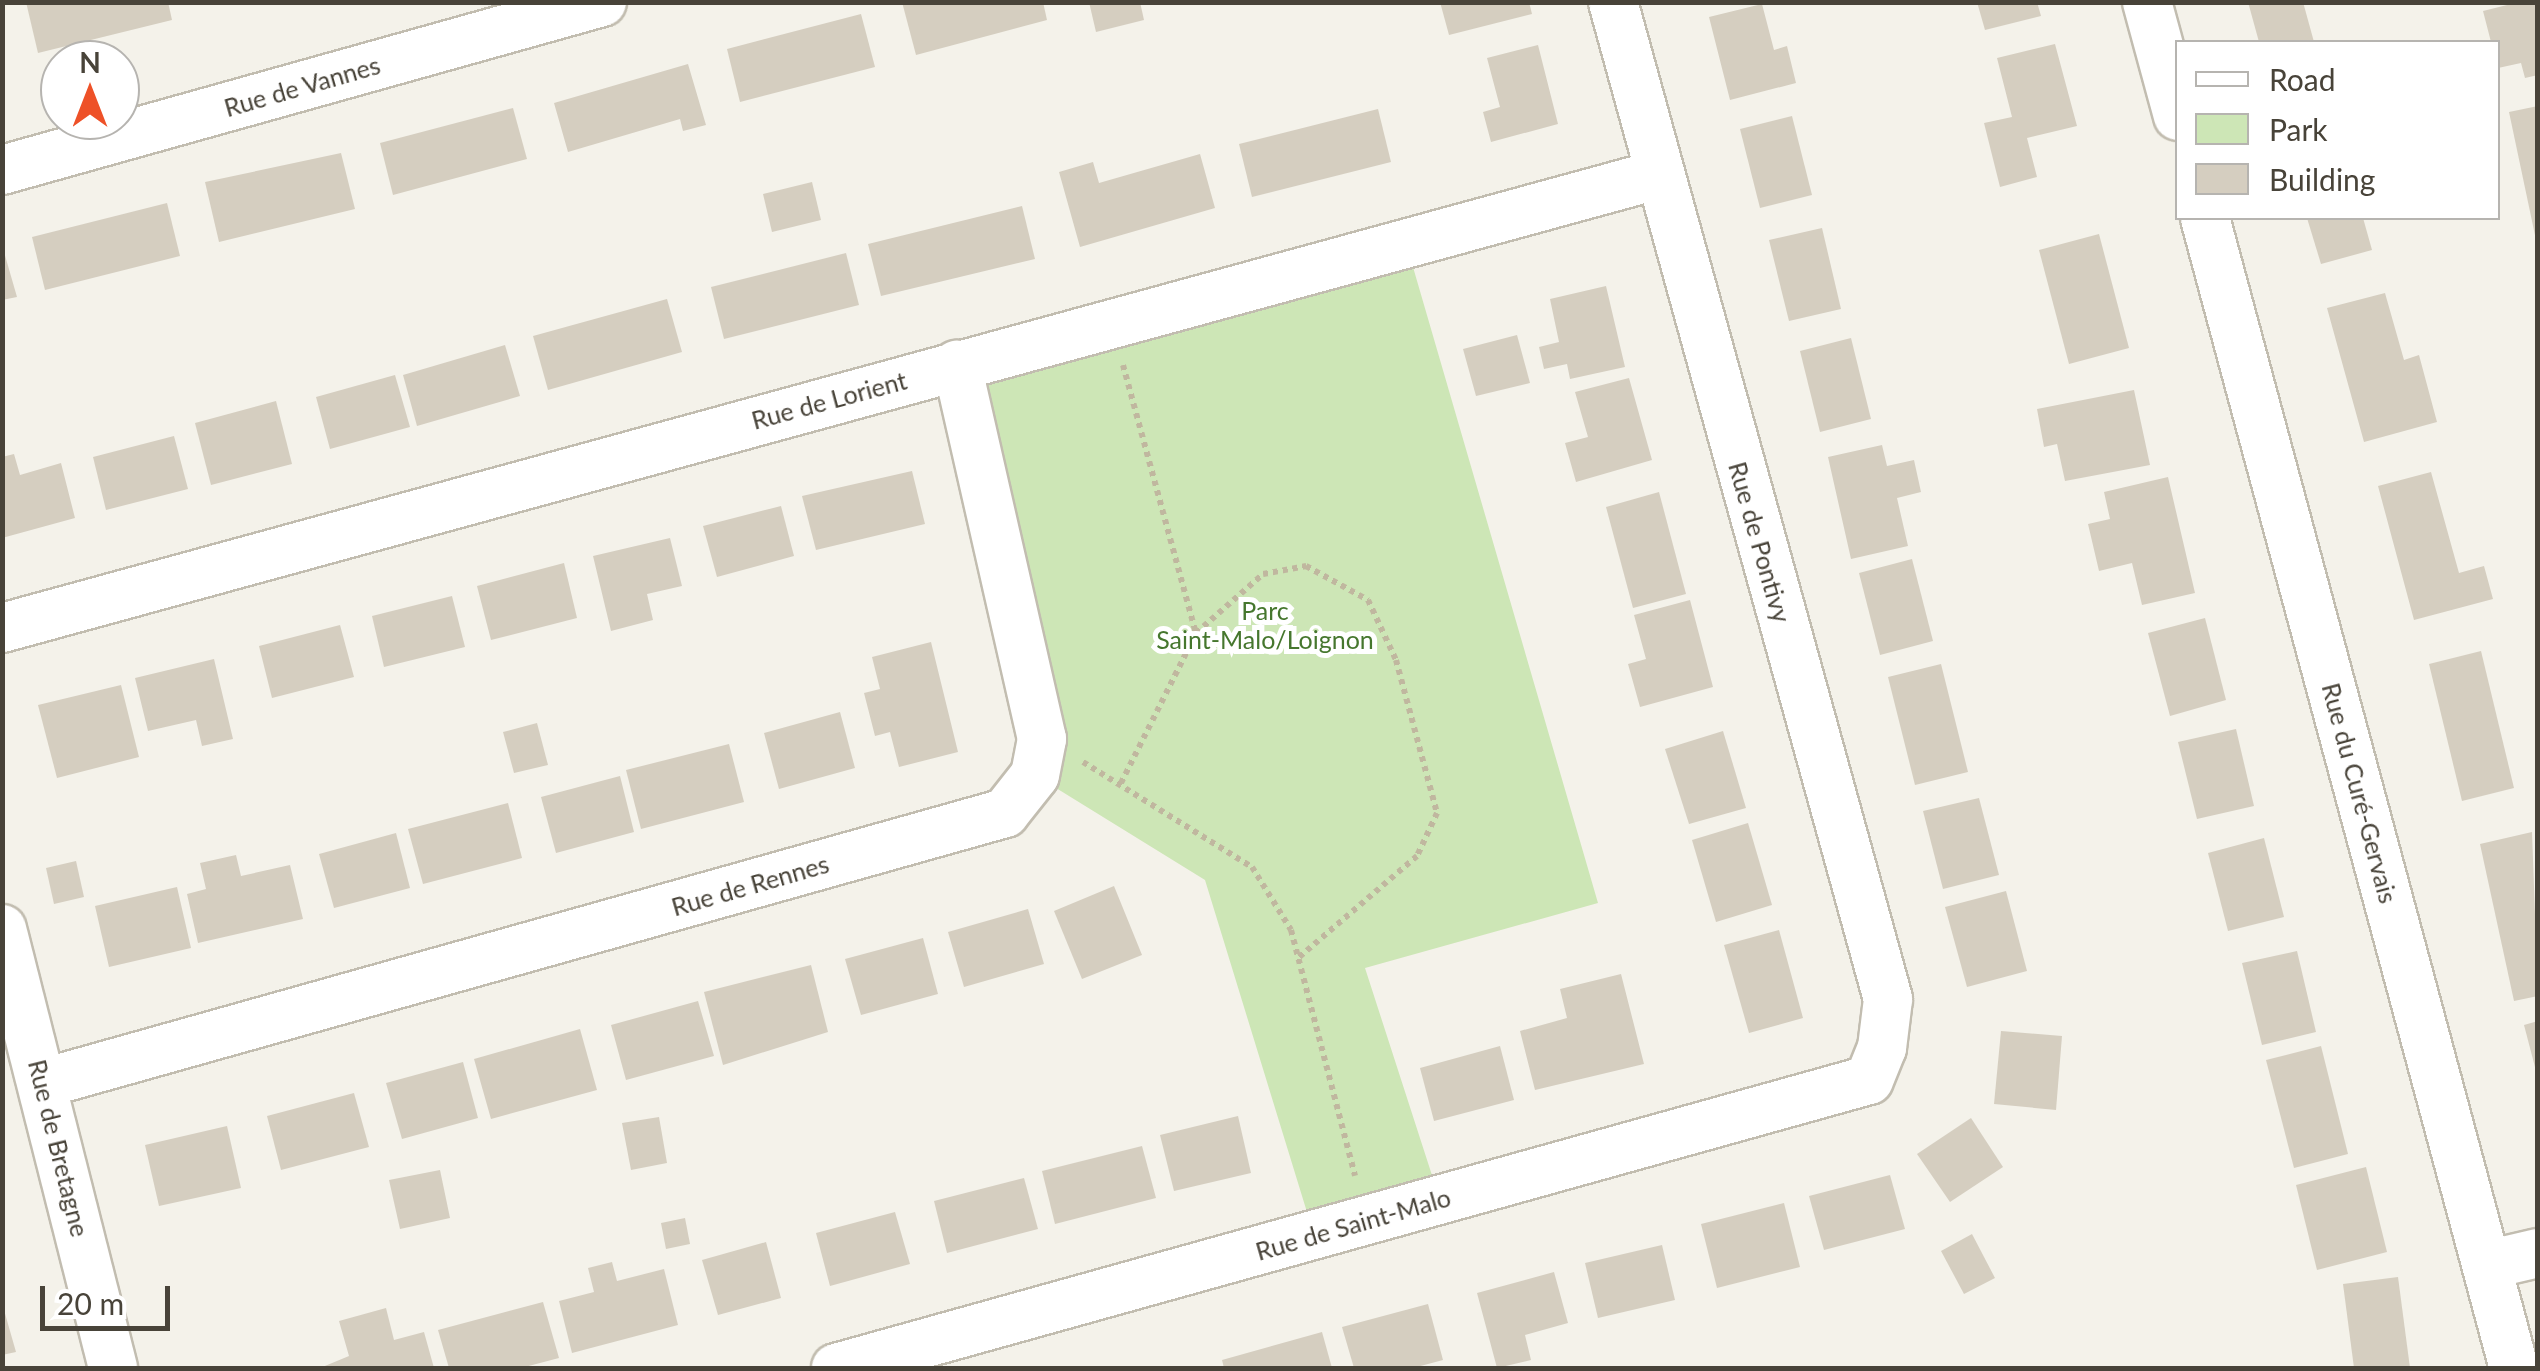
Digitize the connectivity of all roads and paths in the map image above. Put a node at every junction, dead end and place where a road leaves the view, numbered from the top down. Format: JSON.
{"nodes":[{"id":1,"x":602,"y":2,"type":"edge"},
{"id":2,"x":1613,"y":2,"type":"edge"},
{"id":3,"x":2147,"y":2,"type":"edge"},
{"id":4,"x":2175,"y":105,"type":"edge"},
{"id":5,"x":2,"y":170,"type":"edge"},
{"id":6,"x":1657,"y":175,"type":"junction"},
{"id":7,"x":2206,"y":220,"type":"edge"},
{"id":8,"x":1112,"y":324,"type":"junction"},
{"id":9,"x":958,"y":365,"type":"junction"},
{"id":10,"x":2,"y":628,"type":"edge"},
{"id":11,"x":1196,"y":634,"type":"junction"},
{"id":12,"x":1042,"y":739,"type":"junction"},
{"id":13,"x":1121,"y":783,"type":"junction"},
{"id":14,"x":2,"y":929,"type":"edge"},
{"id":15,"x":1298,"y":958,"type":"junction"},
{"id":16,"x":1870,"y":1080,"type":"joint"},
{"id":17,"x":44,"y":1083,"type":"junction"},
{"id":18,"x":1366,"y":1221,"type":"junction"},
{"id":19,"x":2538,"y":1252,"type":"edge"},
{"id":20,"x":2487,"y":1265,"type":"junction"},
{"id":21,"x":113,"y":1368,"type":"edge"},
{"id":22,"x":836,"y":1368,"type":"edge"},
{"id":23,"x":2514,"y":1368,"type":"edge"}],
"edges":[{"from":1,"to":5,"type":"street","name":"Rue de Vannes"},
{"from":2,"to":6,"type":"street","name":"Rue de Pontivy"},
{"from":3,"to":4,"type":"street"},
{"from":6,"to":8,"type":"street","name":"Rue de Lorient"},
{"from":6,"to":16,"type":"street","name":"Rue de Pontivy"},
{"from":7,"to":20,"type":"street","name":"Rue du Curé-Gervais"},
{"from":8,"to":9,"type":"street","name":"Rue de Lorient"},
{"from":8,"to":11,"type":"path"},
{"from":9,"to":10,"type":"street","name":"Rue de Lorient"},
{"from":9,"to":12,"type":"street"},
{"from":11,"to":13,"type":"path"},
{"from":11,"to":15,"type":"path"},
{"from":12,"to":13,"type":"path"},
{"from":12,"to":17,"type":"street","name":"Rue de Rennes"},
{"from":13,"to":15,"type":"path"},
{"from":14,"to":17,"type":"street","name":"Rue de Bretagne"},
{"from":15,"to":18,"type":"path"},
{"from":16,"to":18,"type":"street","name":"Rue de Saint-Malo"},
{"from":17,"to":21,"type":"street","name":"Rue de Bretagne"},
{"from":18,"to":22,"type":"street","name":"Rue de Saint-Malo"},
{"from":19,"to":20,"type":"street"},
{"from":20,"to":23,"type":"street","name":"Rue du Curé-Gervais"}]}
